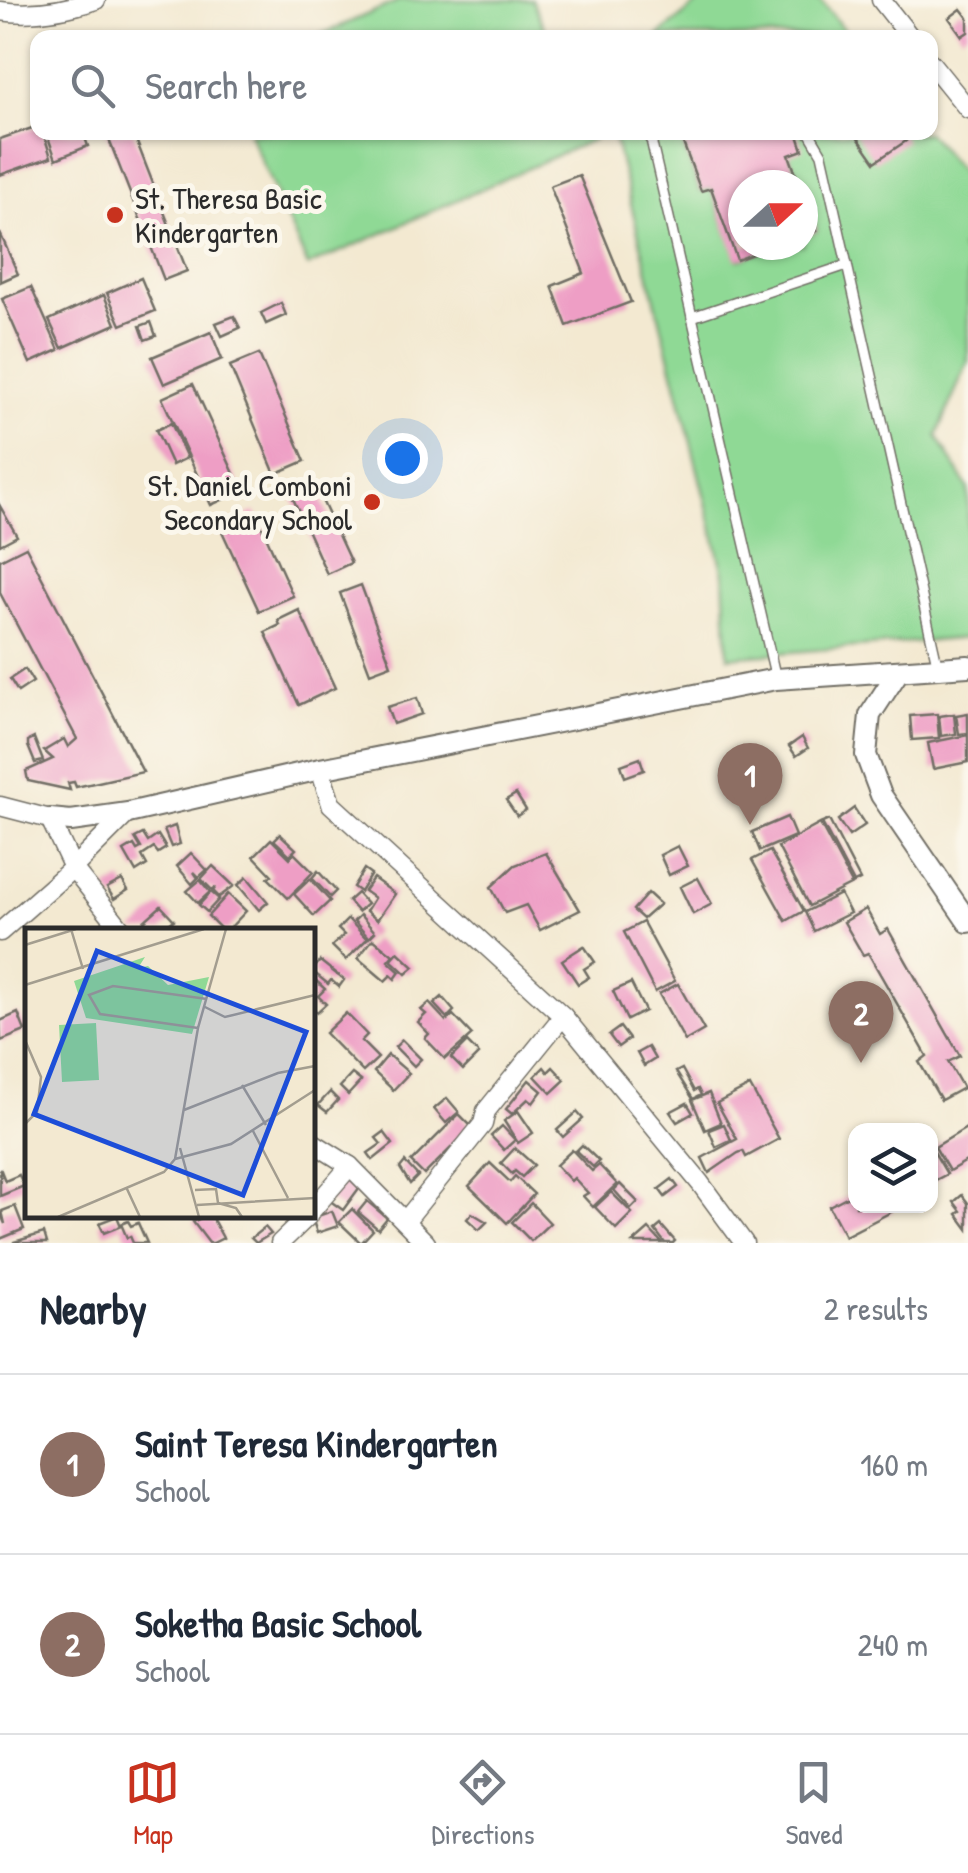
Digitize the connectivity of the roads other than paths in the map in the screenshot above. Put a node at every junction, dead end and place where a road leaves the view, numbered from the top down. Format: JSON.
{"nodes":[{"id":1,"x":96,"y":0,"type":"edge"},
{"id":2,"x":881,"y":0,"type":"edge"},
{"id":3,"x":68,"y":5,"type":"edge"},
{"id":4,"x":0,"y":10,"type":"edge"},
{"id":5,"x":905,"y":30,"type":"edge"},
{"id":6,"x":938,"y":72,"type":"edge"},
{"id":7,"x":968,"y":109,"type":"edge"},
{"id":8,"x":652,"y":140,"type":"edge"},
{"id":9,"x":814,"y":140,"type":"edge"},
{"id":10,"x":848,"y":265,"type":"junction"},
{"id":11,"x":692,"y":316,"type":"junction"},
{"id":12,"x":968,"y":666,"type":"edge"},
{"id":13,"x":938,"y":668,"type":"junction"},
{"id":14,"x":898,"y":672,"type":"junction"},
{"id":15,"x":776,"y":678,"type":"junction"},
{"id":16,"x":320,"y":770,"type":"junction"},
{"id":17,"x":0,"y":806,"type":"edge"},
{"id":18,"x":128,"y":813,"type":"junction"},
{"id":19,"x":50,"y":820,"type":"junction"},
{"id":20,"x":73,"y":868,"type":"junction"},
{"id":21,"x":968,"y":922,"type":"edge"},
{"id":22,"x":120,"y":928,"type":"edge"},
{"id":23,"x":0,"y":932,"type":"edge"},
{"id":24,"x":563,"y":1016,"type":"junction"},
{"id":25,"x":315,"y":1144,"type":"edge"},
{"id":26,"x":350,"y":1166,"type":"junction"},
{"id":27,"x":315,"y":1207,"type":"edge"},
{"id":28,"x":305,"y":1218,"type":"edge"},
{"id":29,"x":406,"y":1220,"type":"junction"},
{"id":30,"x":280,"y":1243,"type":"edge"},
{"id":31,"x":426,"y":1243,"type":"edge"},
{"id":32,"x":744,"y":1243,"type":"edge"}],
"edges":[{"from":1,"to":3,"type":"street"},
{"from":2,"to":5,"type":"street"},
{"from":3,"to":4,"type":"street"},
{"from":6,"to":7,"type":"street"},
{"from":8,"to":11,"type":"lane"},
{"from":9,"to":10,"type":"lane"},
{"from":10,"to":11,"type":"lane"},
{"from":10,"to":13,"type":"lane"},
{"from":11,"to":15,"type":"lane"},
{"from":12,"to":13,"type":"street"},
{"from":13,"to":14,"type":"street"},
{"from":14,"to":15,"type":"street"},
{"from":14,"to":21,"type":"street"},
{"from":15,"to":16,"type":"street"},
{"from":16,"to":18,"type":"street"},
{"from":16,"to":24,"type":"street"},
{"from":17,"to":19,"type":"street"},
{"from":18,"to":19,"type":"street"},
{"from":18,"to":20,"type":"street"},
{"from":19,"to":20,"type":"street"},
{"from":20,"to":22,"type":"street"},
{"from":20,"to":23,"type":"street"},
{"from":24,"to":29,"type":"street"},
{"from":24,"to":32,"type":"street"},
{"from":25,"to":26,"type":"street"},
{"from":26,"to":27,"type":"street"},
{"from":26,"to":29,"type":"street"},
{"from":28,"to":30,"type":"street"},
{"from":29,"to":31,"type":"street"}]}
